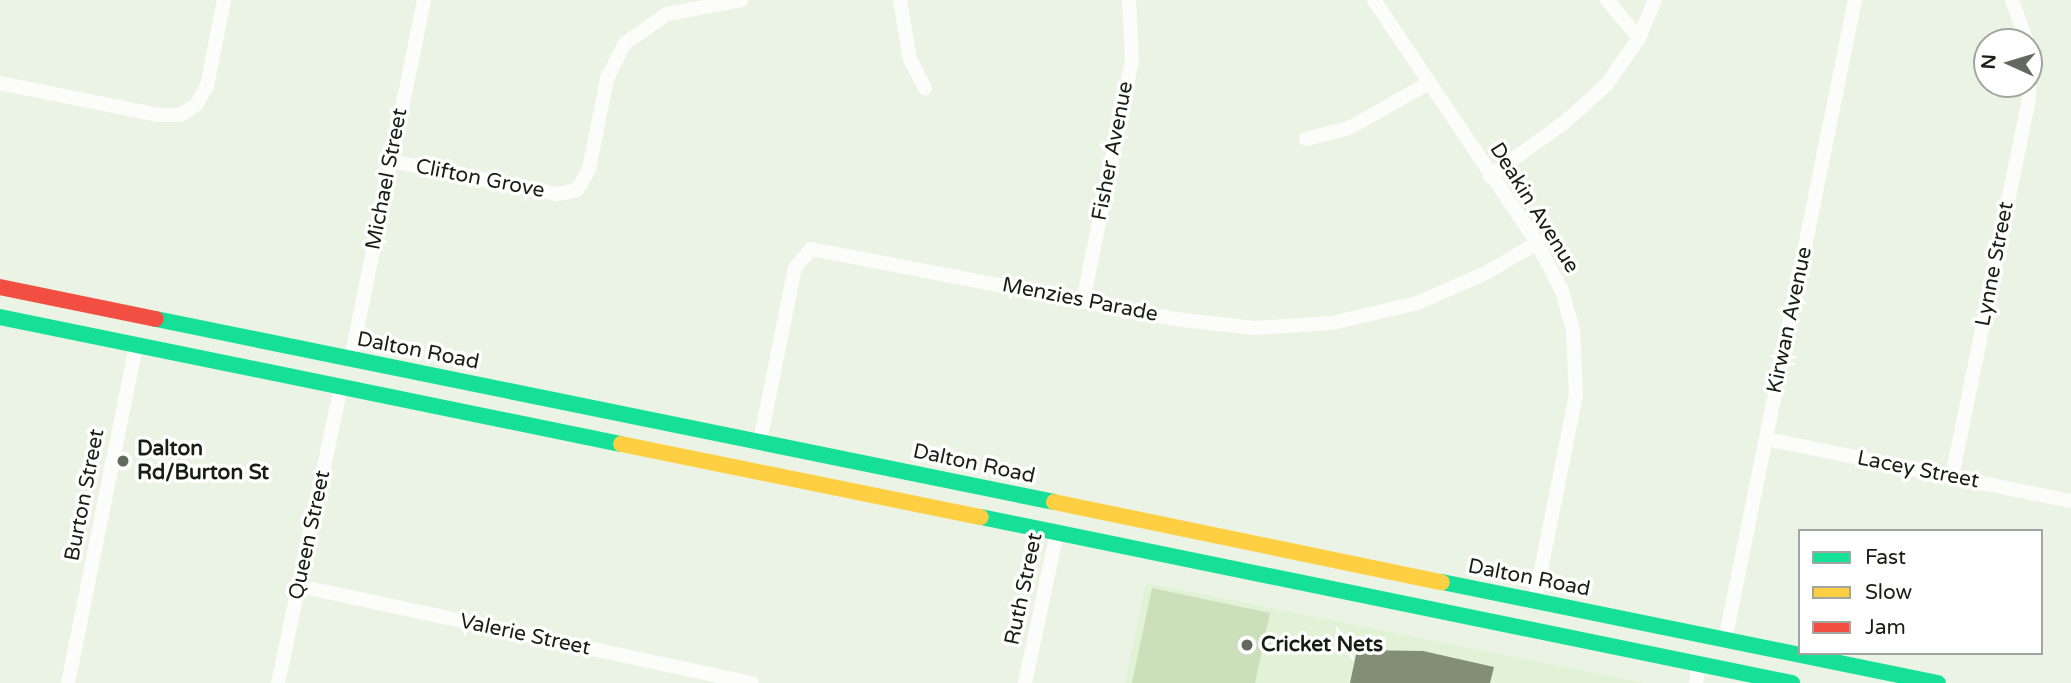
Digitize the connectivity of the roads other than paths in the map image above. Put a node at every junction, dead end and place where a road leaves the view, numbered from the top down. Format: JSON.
{"nodes":[{"id":1,"x":224,"y":0,"type":"edge"},
{"id":2,"x":424,"y":0,"type":"edge"},
{"id":3,"x":742,"y":0,"type":"edge"},
{"id":4,"x":900,"y":0,"type":"edge"},
{"id":5,"x":1129,"y":0,"type":"edge"},
{"id":6,"x":1374,"y":0,"type":"edge"},
{"id":7,"x":1606,"y":0,"type":"edge"},
{"id":8,"x":1655,"y":0,"type":"edge"},
{"id":9,"x":1855,"y":0,"type":"edge"},
{"id":10,"x":2012,"y":0,"type":"edge"},
{"id":11,"x":2022,"y":28,"type":"edge"},
{"id":12,"x":1639,"y":38,"type":"junction"},
{"id":13,"x":0,"y":83,"type":"edge"},
{"id":14,"x":1427,"y":84,"type":"junction"},
{"id":15,"x":925,"y":88,"type":"dead end"},
{"id":16,"x":2029,"y":98,"type":"edge"},
{"id":17,"x":1306,"y":139,"type":"dead end"},
{"id":18,"x":391,"y":161,"type":"junction"},
{"id":19,"x":1490,"y":176,"type":"junction"},
{"id":20,"x":1536,"y":243,"type":"junction"},
{"id":21,"x":0,"y":287,"type":"edge"},
{"id":22,"x":1083,"y":301,"type":"junction"},
{"id":23,"x":142,"y":316,"type":"junction"},
{"id":24,"x":0,"y":317,"type":"edge"},
{"id":25,"x":136,"y":345,"type":"junction"},
{"id":26,"x":351,"y":359,"type":"junction"},
{"id":27,"x":341,"y":387,"type":"junction"},
{"id":28,"x":1766,"y":439,"type":"junction"},
{"id":29,"x":761,"y":441,"type":"junction"},
{"id":30,"x":1952,"y":477,"type":"junction"},
{"id":31,"x":2071,"y":501,"type":"edge"},
{"id":32,"x":1063,"y":504,"type":"junction"},
{"id":33,"x":1057,"y":533,"type":"junction"},
{"id":34,"x":299,"y":586,"type":"junction"},
{"id":35,"x":1535,"y":600,"type":"junction"},
{"id":36,"x":1529,"y":629,"type":"junction"},
{"id":37,"x":1724,"y":640,"type":"junction"},
{"id":38,"x":1798,"y":655,"type":"edge"},
{"id":39,"x":1799,"y":655,"type":"edge"},
{"id":40,"x":1699,"y":664,"type":"junction"},
{"id":41,"x":68,"y":683,"type":"edge"},
{"id":42,"x":278,"y":683,"type":"edge"},
{"id":43,"x":752,"y":683,"type":"edge"},
{"id":44,"x":1025,"y":683,"type":"edge"},
{"id":45,"x":1696,"y":683,"type":"edge"},
{"id":46,"x":1792,"y":683,"type":"edge"},
{"id":47,"x":1938,"y":683,"type":"edge"}],
"edges":[{"from":1,"to":13,"type":"street"},
{"from":2,"to":18,"type":"street","name":"Michael Street"},
{"from":3,"to":18,"type":"street","name":"Clifton Grove"},
{"from":4,"to":15,"type":"street"},
{"from":5,"to":22,"type":"street","name":"Fisher Avenue"},
{"from":6,"to":14,"type":"street","name":"Deakin Avenue"},
{"from":7,"to":12,"type":"street"},
{"from":8,"to":12,"type":"street"},
{"from":9,"to":28,"type":"street","name":"Kirwan Avenue"},
{"from":10,"to":11,"type":"street"},
{"from":12,"to":19,"type":"street"},
{"from":14,"to":17,"type":"street"},
{"from":14,"to":19,"type":"street","name":"Deakin Avenue"},
{"from":16,"to":30,"type":"street","name":"Lynne Street"},
{"from":18,"to":26,"type":"street","name":"Michael Street"},
{"from":19,"to":20,"type":"street","name":"Deakin Avenue"},
{"from":20,"to":22,"type":"street","name":"Menzies Parade"},
{"from":20,"to":35,"type":"street","name":"Deakin Avenue"},
{"from":21,"to":23,"type":"main road","name":"Dalton Road"},
{"from":22,"to":29,"type":"street","name":"Menzies Parade"},
{"from":23,"to":25,"type":"main road","name":"Burton Street"},
{"from":23,"to":26,"type":"main road","name":"Dalton Road"},
{"from":24,"to":25,"type":"main road"},
{"from":25,"to":27,"type":"main road"},
{"from":25,"to":41,"type":"street","name":"Burton Street"},
{"from":26,"to":29,"type":"main road","name":"Dalton Road"},
{"from":27,"to":33,"type":"main road"},
{"from":27,"to":34,"type":"street","name":"Queen Street"},
{"from":28,"to":30,"type":"street","name":"Lacey Street"},
{"from":28,"to":37,"type":"street","name":"Kirwan Avenue"},
{"from":29,"to":32,"type":"main road","name":"Dalton Road"},
{"from":30,"to":31,"type":"street","name":"Lacey Street"},
{"from":32,"to":33,"type":"main road","name":"Ruth Street"},
{"from":32,"to":35,"type":"main road","name":"Dalton Road"},
{"from":33,"to":36,"type":"main road"},
{"from":33,"to":44,"type":"street","name":"Ruth Street"},
{"from":34,"to":42,"type":"street","name":"Queen Street"},
{"from":34,"to":43,"type":"street","name":"Valerie Street"},
{"from":35,"to":36,"type":"main road","name":"Deakin Avenue"},
{"from":35,"to":37,"type":"main road","name":"Dalton Road"},
{"from":36,"to":40,"type":"main road"},
{"from":37,"to":38,"type":"main road","name":"Dalton Road"},
{"from":39,"to":47,"type":"main road","name":"Dalton Road"},
{"from":40,"to":45,"type":"street"},
{"from":40,"to":46,"type":"main road"}]}
